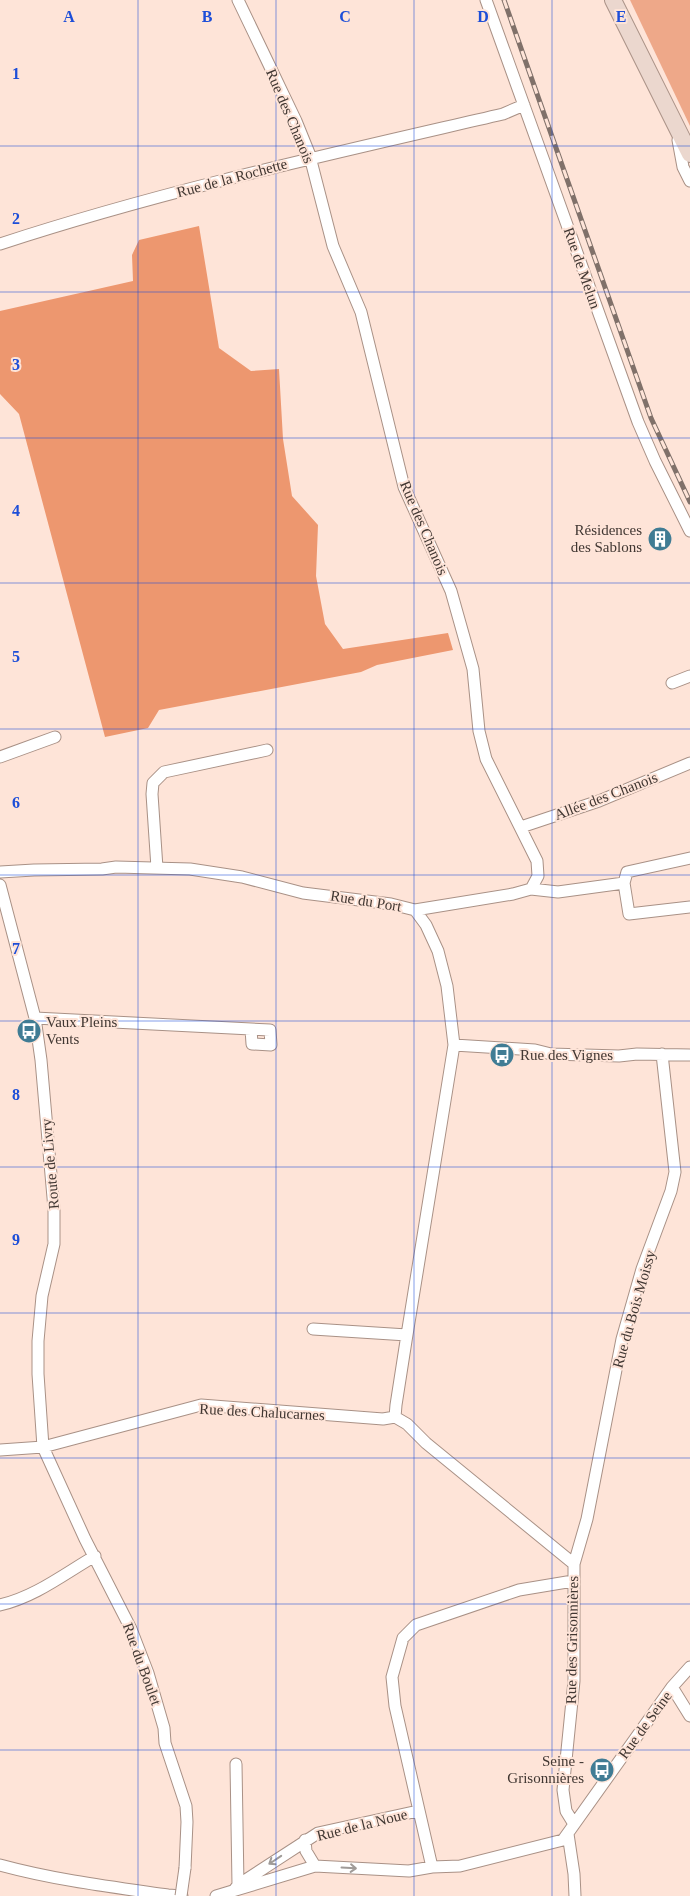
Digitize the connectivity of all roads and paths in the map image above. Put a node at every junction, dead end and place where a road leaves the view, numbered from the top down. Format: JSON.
{"nodes":[{"id":1,"x":238,"y":0,"type":"edge"},
{"id":2,"x":486,"y":0,"type":"edge"},
{"id":3,"x":613,"y":0,"type":"edge"},
{"id":4,"x":524,"y":105,"type":"junction"},
{"id":5,"x":675,"y":126,"type":"junction"},
{"id":6,"x":690,"y":154,"type":"edge"},
{"id":7,"x":310,"y":158,"type":"junction"},
{"id":8,"x":690,"y":181,"type":"edge"},
{"id":9,"x":0,"y":244,"type":"edge"},
{"id":10,"x":690,"y":531,"type":"edge"},
{"id":11,"x":690,"y":676,"type":"edge"},
{"id":12,"x":672,"y":683,"type":"dead end"},
{"id":13,"x":55,"y":737,"type":"dead end"},
{"id":14,"x":267,"y":750,"type":"dead end"},
{"id":15,"x":0,"y":757,"type":"edge"},
{"id":16,"x":690,"y":763,"type":"edge"},
{"id":17,"x":521,"y":827,"type":"junction"},
{"id":18,"x":690,"y":858,"type":"edge"},
{"id":19,"x":157,"y":868,"type":"junction"},
{"id":20,"x":0,"y":872,"type":"edge"},
{"id":21,"x":624,"y":883,"type":"junction"},
{"id":22,"x":0,"y":886,"type":"edge"},
{"id":23,"x":531,"y":889,"type":"junction"},
{"id":24,"x":690,"y":907,"type":"edge"},
{"id":25,"x":415,"y":910,"type":"junction"},
{"id":26,"x":35,"y":1018,"type":"junction"},
{"id":27,"x":251,"y":1028,"type":"dead end"},
{"id":28,"x":454,"y":1045,"type":"junction"},
{"id":29,"x":662,"y":1054,"type":"junction"},
{"id":30,"x":690,"y":1055,"type":"edge"},
{"id":31,"x":313,"y":1329,"type":"dead end"},
{"id":32,"x":407,"y":1335,"type":"junction"},
{"id":33,"x":396,"y":1418,"type":"junction"},
{"id":34,"x":43,"y":1447,"type":"junction"},
{"id":35,"x":0,"y":1450,"type":"edge"},
{"id":36,"x":95,"y":1556,"type":"junction"},
{"id":37,"x":574,"y":1564,"type":"junction"},
{"id":38,"x":573,"y":1581,"type":"junction"},
{"id":39,"x":0,"y":1605,"type":"edge"},
{"id":40,"x":690,"y":1667,"type":"edge"},
{"id":41,"x":672,"y":1687,"type":"junction"},
{"id":42,"x":690,"y":1716,"type":"edge"},
{"id":43,"x":236,"y":1764,"type":"dead end"},
{"id":44,"x":418,"y":1811,"type":"junction"},
{"id":45,"x":571,"y":1829,"type":"junction"},
{"id":46,"x":305,"y":1840,"type":"junction"},
{"id":47,"x":0,"y":1865,"type":"edge"},
{"id":48,"x":315,"y":1866,"type":"junction"},
{"id":49,"x":432,"y":1867,"type":"junction"},
{"id":50,"x":236,"y":1888,"type":"junction"},
{"id":51,"x":171,"y":1896,"type":"edge"},
{"id":52,"x":182,"y":1896,"type":"edge"},
{"id":53,"x":216,"y":1896,"type":"edge"},
{"id":54,"x":575,"y":1896,"type":"edge"}],
"edges":[{"from":1,"to":7,"type":"street","name":"Rue des Chanois"},
{"from":2,"to":4,"type":"street","name":"Rue de Melun"},
{"from":3,"to":5,"type":"main road"},
{"from":4,"to":7,"type":"street","name":"Rue de la Rochette"},
{"from":4,"to":10,"type":"street","name":"Rue de Melun"},
{"from":5,"to":6,"type":"main road"},
{"from":5,"to":8,"type":"street"},
{"from":7,"to":9,"type":"street","name":"Rue de la Rochette"},
{"from":7,"to":17,"type":"street","name":"Rue des Chanois"},
{"from":11,"to":12,"type":"street"},
{"from":13,"to":15,"type":"street"},
{"from":14,"to":19,"type":"street"},
{"from":16,"to":17,"type":"street","name":"Allée des Chanois"},
{"from":17,"to":23,"type":"street","name":"Rue des Chanois"},
{"from":18,"to":21,"type":"street"},
{"from":19,"to":20,"type":"street","name":"Rue du Port"},
{"from":19,"to":25,"type":"street","name":"Rue du Port"},
{"from":21,"to":23,"type":"street"},
{"from":21,"to":24,"type":"street"},
{"from":22,"to":26,"type":"street","name":"Route de Livry"},
{"from":23,"to":25,"type":"street"},
{"from":25,"to":28,"type":"street","name":"Rue du Port"},
{"from":26,"to":27,"type":"street"},
{"from":26,"to":34,"type":"street","name":"Route de Livry"},
{"from":28,"to":29,"type":"street"},
{"from":28,"to":32,"type":"street"},
{"from":29,"to":30,"type":"street"},
{"from":29,"to":37,"type":"street","name":"Rue du Bois Moissy"},
{"from":31,"to":32,"type":"street"},
{"from":32,"to":33,"type":"street"},
{"from":33,"to":34,"type":"street","name":"Rue des Chalucarnes"},
{"from":33,"to":37,"type":"street","name":"Rue des Grisonnières"},
{"from":34,"to":35,"type":"street","name":"Rue des Chalucarnes"},
{"from":34,"to":36,"type":"street","name":"Rue du Boulet"},
{"from":36,"to":39,"type":"street"},
{"from":36,"to":52,"type":"street","name":"Rue du Boulet","bridge":true},
{"from":37,"to":38,"type":"street","name":"Rue des Grisonnières"},
{"from":38,"to":44,"type":"street"},
{"from":38,"to":45,"type":"street","name":"Rue des Grisonnières"},
{"from":40,"to":41,"type":"street","name":"Rue de Seine"},
{"from":41,"to":42,"type":"street"},
{"from":41,"to":45,"type":"street","name":"Rue de Seine"},
{"from":43,"to":50,"type":"street"},
{"from":44,"to":46,"type":"street","name":"Rue de la Noue"},
{"from":44,"to":49,"type":"street","name":"Rue de la Noue"},
{"from":45,"to":49,"type":"street","name":"Rue de la Noue"},
{"from":45,"to":54,"type":"street","name":"Rue des Grisonnières"},
{"from":46,"to":48,"type":"street"},
{"from":46,"to":50,"type":"street","name":"Rue de la Noue","one_way":true},
{"from":47,"to":51,"type":"street"},
{"from":48,"to":49,"type":"street","name":"Rue de la Noue","one_way":true},
{"from":48,"to":50,"type":"street","name":"Rue de la Noue"},
{"from":50,"to":53,"type":"street","name":"Rue de la Noue"},
{"from":51,"to":52,"type":"street"}]}
